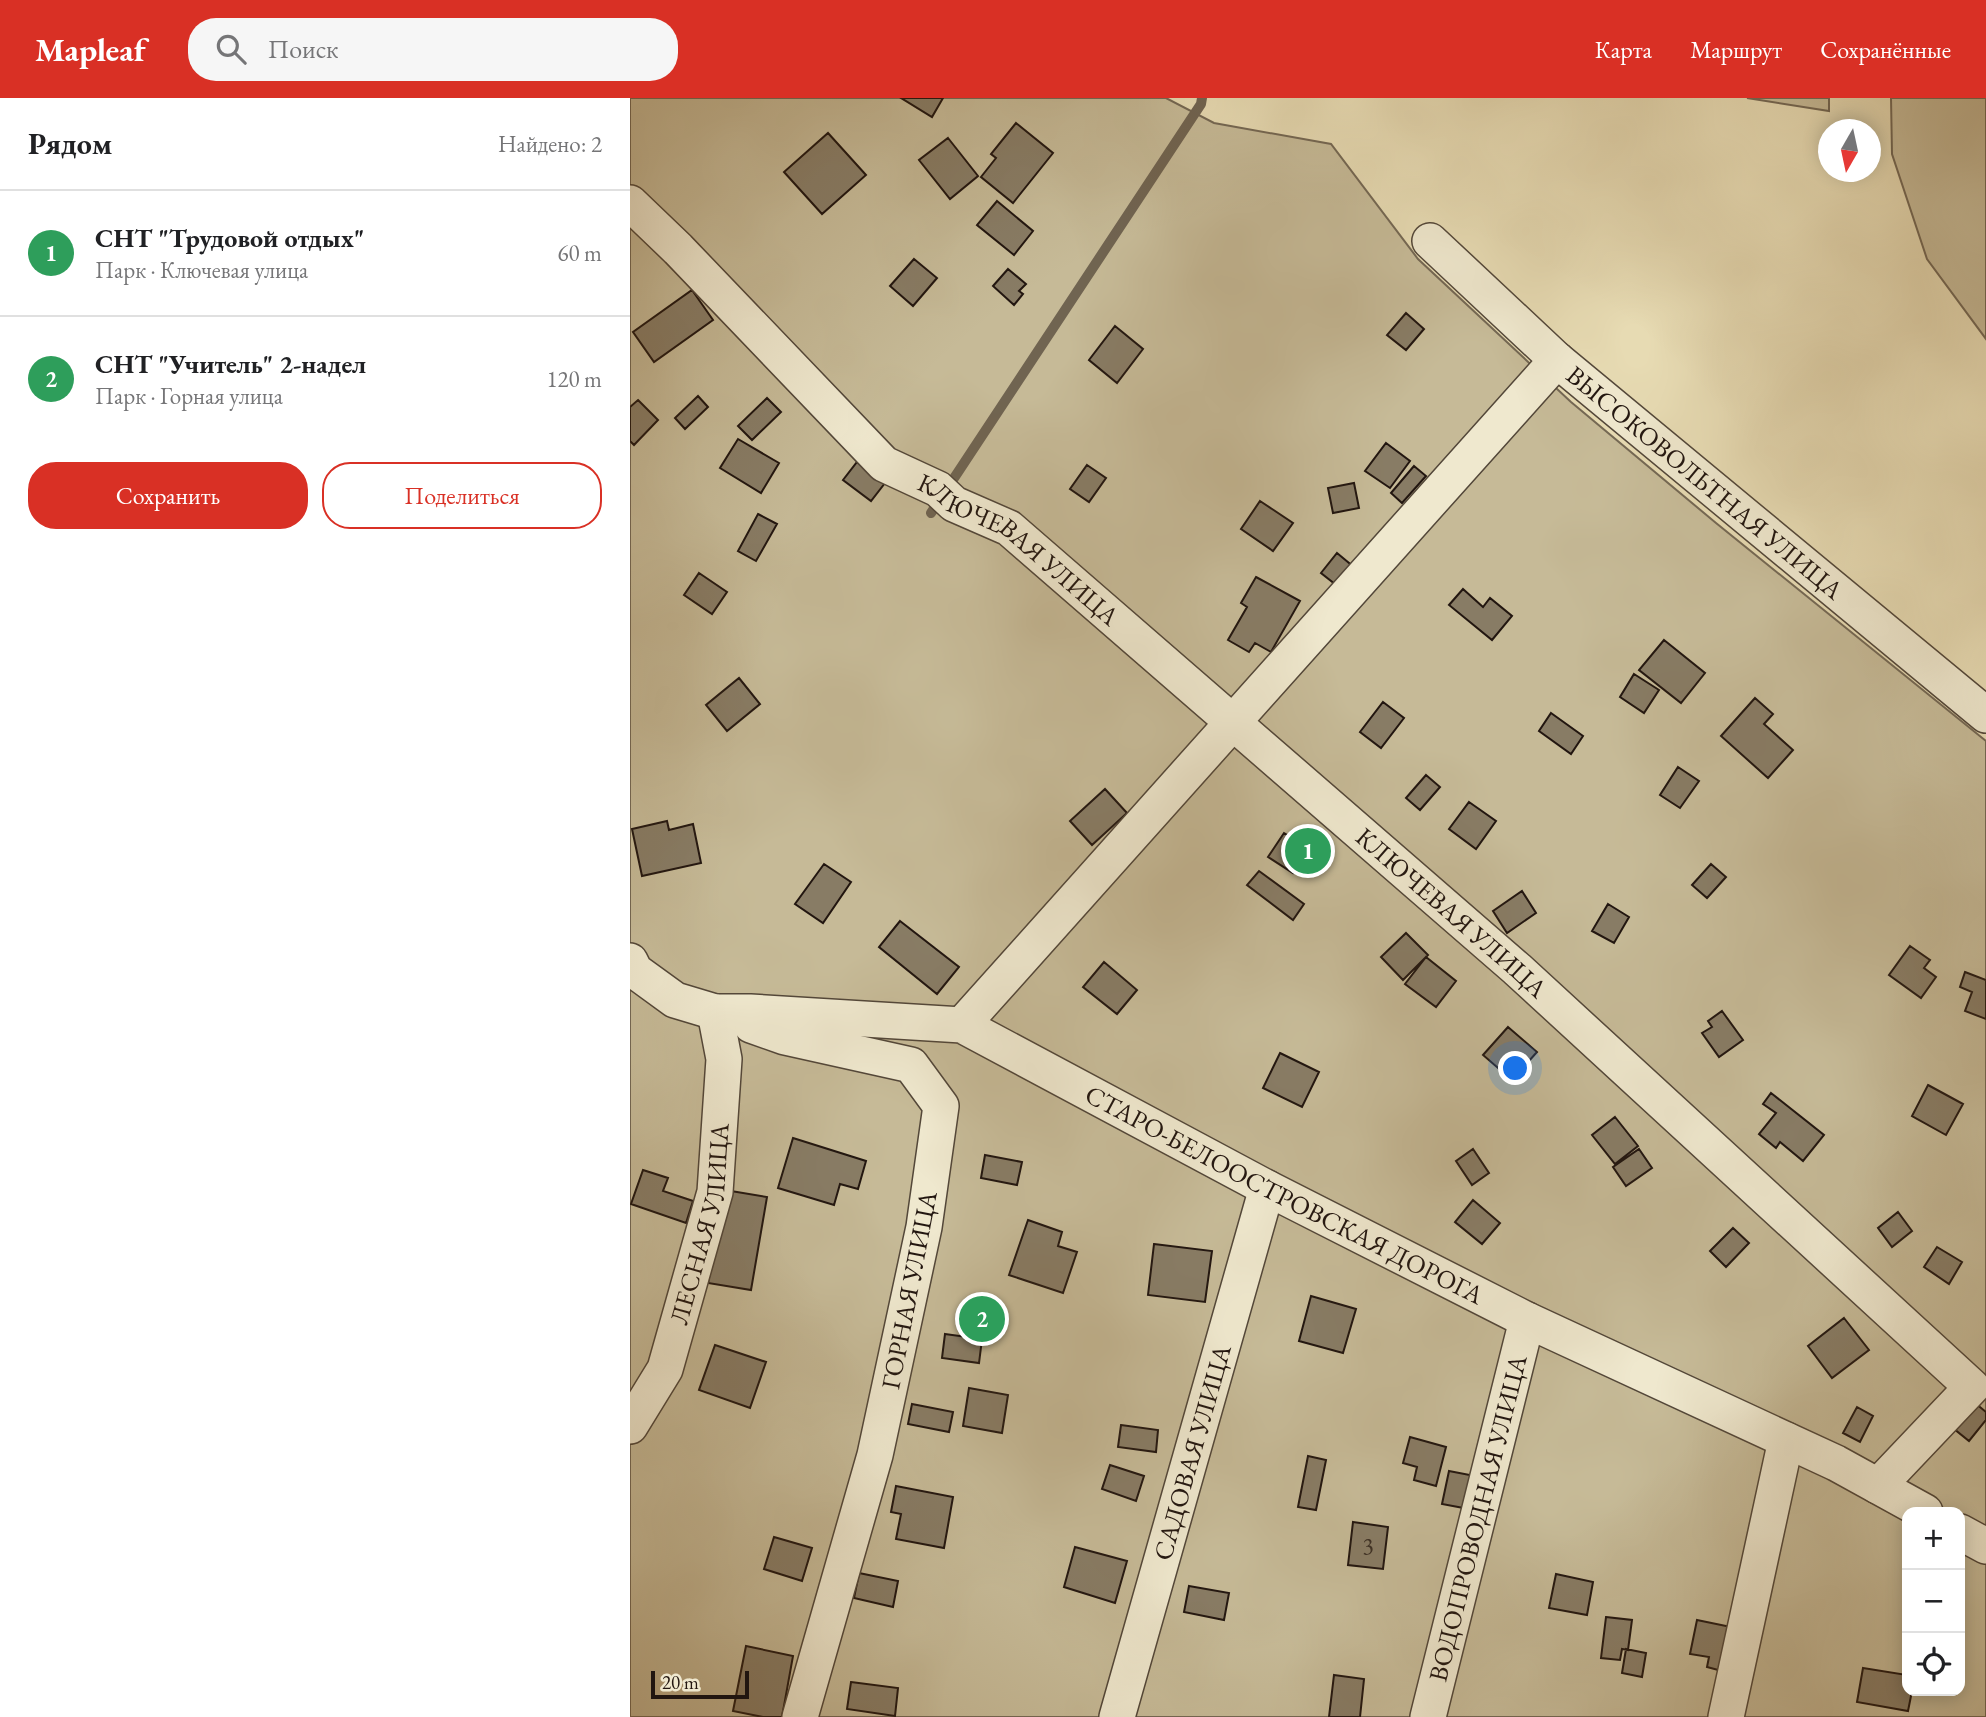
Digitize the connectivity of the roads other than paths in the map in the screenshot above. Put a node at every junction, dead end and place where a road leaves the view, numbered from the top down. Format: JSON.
{"nodes":[{"id":1,"x":630,"y":202,"type":"edge"},
{"id":2,"x":1430,"y":241,"type":"dead end"},
{"id":3,"x":1557,"y":360,"type":"junction"},
{"id":4,"x":1986,"y":715,"type":"edge"},
{"id":5,"x":1233,"y":724,"type":"junction"},
{"id":6,"x":630,"y":961,"type":"edge"},
{"id":7,"x":715,"y":1012,"type":"junction"},
{"id":8,"x":962,"y":1025,"type":"junction"},
{"id":9,"x":1267,"y":1188,"type":"junction"},
{"id":10,"x":1527,"y":1320,"type":"junction"},
{"id":11,"x":630,"y":1426,"type":"edge"},
{"id":12,"x":1786,"y":1440,"type":"junction"},
{"id":13,"x":1878,"y":1486,"type":"junction"},
{"id":14,"x":1916,"y":1507,"type":"edge"},
{"id":15,"x":1965,"y":1535,"type":"edge"},
{"id":16,"x":1986,"y":1546,"type":"edge"},
{"id":17,"x":800,"y":1717,"type":"edge"},
{"id":18,"x":1117,"y":1717,"type":"edge"},
{"id":19,"x":1428,"y":1717,"type":"edge"},
{"id":20,"x":1726,"y":1717,"type":"edge"}],
"edges":[{"from":1,"to":5,"type":"street","name":"КЛЮЧЕВАЯ УЛИЦА"},
{"from":2,"to":3,"type":"street","name":"ВЫСОКОВОЛЬТНАЯ УЛИЦА"},
{"from":3,"to":4,"type":"street","name":"ВЫСОКОВОЛЬТНАЯ УЛИЦА"},
{"from":3,"to":5,"type":"street"},
{"from":5,"to":8,"type":"street"},
{"from":5,"to":13,"type":"street","name":"КЛЮЧЕВАЯ УЛИЦА"},
{"from":6,"to":7,"type":"street","name":"СТАРО-БЕЛООСТРОВСКАЯ ДОРОГА"},
{"from":7,"to":8,"type":"street","name":"СТАРО-БЕЛООСТРОВСКАЯ ДОРОГА"},
{"from":7,"to":11,"type":"street","name":"ЛЕСНАЯ УЛИЦА"},
{"from":7,"to":17,"type":"street","name":"ГОРНАЯ УЛИЦА"},
{"from":8,"to":9,"type":"street","name":"СТАРО-БЕЛООСТРОВСКАЯ ДОРОГА"},
{"from":9,"to":10,"type":"street","name":"СТАРО-БЕЛООСТРОВСКАЯ ДОРОГА"},
{"from":9,"to":18,"type":"street","name":"САДОВАЯ УЛИЦА"},
{"from":10,"to":12,"type":"street","name":"СТАРО-БЕЛООСТРОВСКАЯ ДОРОГА"},
{"from":10,"to":19,"type":"street","name":"ВОДОПРОВОДНАЯ УЛИЦА"},
{"from":12,"to":13,"type":"street","name":"СТАРО-БЕЛООСТРОВСКАЯ ДОРОГА"},
{"from":12,"to":20,"type":"street"},
{"from":13,"to":14,"type":"street","name":"СТАРО-БЕЛООСТРОВСКАЯ ДОРОГА"},
{"from":15,"to":16,"type":"street"}]}
